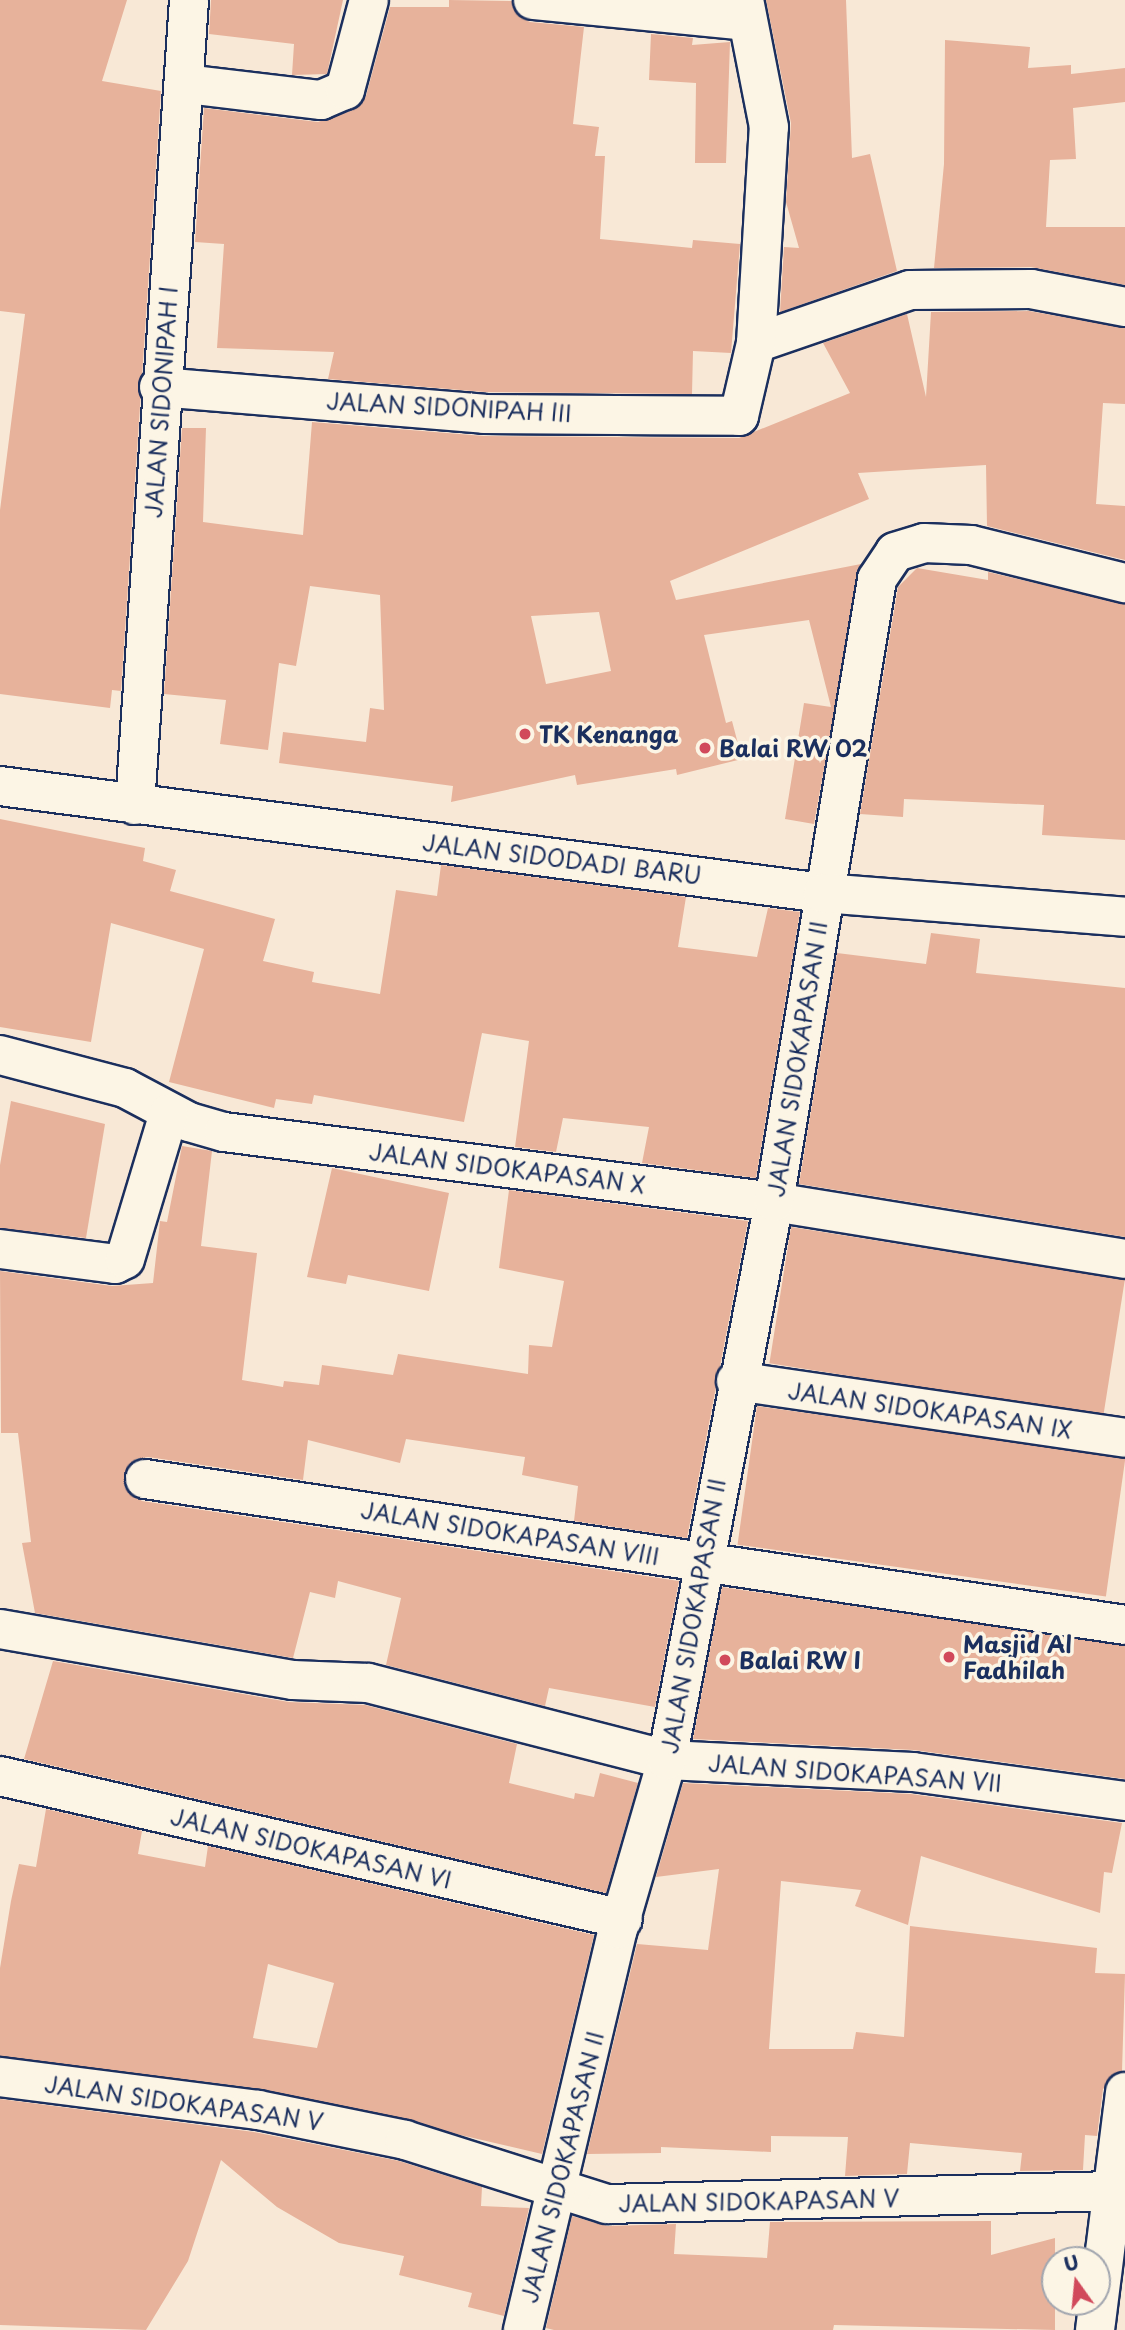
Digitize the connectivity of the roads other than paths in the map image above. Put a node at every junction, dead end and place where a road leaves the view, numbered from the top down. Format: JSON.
{"nodes":[{"id":1,"x":189,"y":0,"type":"edge"},
{"id":2,"x":369,"y":0,"type":"edge"},
{"id":3,"x":533,"y":0,"type":"edge"},
{"id":4,"x":746,"y":10,"type":"edge"},
{"id":5,"x":186,"y":85,"type":"junction"},
{"id":6,"x":1125,"y":307,"type":"edge"},
{"id":7,"x":756,"y":343,"type":"junction"},
{"id":8,"x":159,"y":387,"type":"junction"},
{"id":9,"x":1125,"y":583,"type":"edge"},
{"id":10,"x":0,"y":786,"type":"edge"},
{"id":11,"x":135,"y":805,"type":"junction"},
{"id":12,"x":823,"y":893,"type":"junction"},
{"id":13,"x":1125,"y":917,"type":"edge"},
{"id":14,"x":0,"y":1055,"type":"edge"},
{"id":15,"x":169,"y":1113,"type":"junction"},
{"id":16,"x":774,"y":1202,"type":"junction"},
{"id":17,"x":0,"y":1249,"type":"edge"},
{"id":18,"x":1125,"y":1259,"type":"edge"},
{"id":19,"x":736,"y":1381,"type":"junction"},
{"id":20,"x":1125,"y":1438,"type":"edge"},
{"id":21,"x":145,"y":1479,"type":"dead end"},
{"id":22,"x":702,"y":1562,"type":"junction"},
{"id":23,"x":1125,"y":1625,"type":"edge"},
{"id":24,"x":0,"y":1629,"type":"edge"},
{"id":25,"x":667,"y":1760,"type":"junction"},
{"id":26,"x":0,"y":1776,"type":"edge"},
{"id":27,"x":1125,"y":1801,"type":"edge"},
{"id":28,"x":623,"y":1919,"type":"junction"},
{"id":29,"x":0,"y":2077,"type":"edge"},
{"id":30,"x":1125,"y":2092,"type":"edge"},
{"id":31,"x":556,"y":2185,"type":"junction"},
{"id":32,"x":1112,"y":2191,"type":"junction"},
{"id":33,"x":523,"y":2330,"type":"edge"},
{"id":34,"x":1095,"y":2330,"type":"edge"}],
"edges":[{"from":1,"to":5,"type":"street","name":"JALAN SIDONIPAH I"},
{"from":2,"to":5,"type":"street"},
{"from":3,"to":4,"type":"street"},
{"from":4,"to":7,"type":"street"},
{"from":5,"to":8,"type":"street","name":"JALAN SIDONIPAH I"},
{"from":6,"to":7,"type":"street"},
{"from":7,"to":8,"type":"street","name":"JALAN SIDONIPAH III"},
{"from":8,"to":11,"type":"street","name":"JALAN SIDONIPAH I"},
{"from":9,"to":12,"type":"street","name":"JALAN SIDOKAPASAN II"},
{"from":10,"to":11,"type":"street","name":"JALAN SIDODADI BARU"},
{"from":11,"to":12,"type":"street","name":"JALAN SIDODADI BARU"},
{"from":12,"to":13,"type":"street","name":"JALAN SIDODADI BARU"},
{"from":12,"to":16,"type":"street","name":"JALAN SIDOKAPASAN II"},
{"from":14,"to":15,"type":"street","name":"JALAN SIDOKAPASAN X"},
{"from":15,"to":16,"type":"street","name":"JALAN SIDOKAPASAN X"},
{"from":15,"to":17,"type":"street"},
{"from":16,"to":18,"type":"street","name":"JALAN SIDOKAPASAN X"},
{"from":16,"to":19,"type":"street","name":"JALAN SIDOKAPASAN II"},
{"from":19,"to":20,"type":"street","name":"JALAN SIDOKAPASAN IX"},
{"from":19,"to":22,"type":"street","name":"JALAN SIDOKAPASAN II"},
{"from":21,"to":22,"type":"street","name":"JALAN SIDOKAPASAN VIII"},
{"from":22,"to":23,"type":"street","name":"JALAN SIDOKAPASAN VIII"},
{"from":22,"to":25,"type":"street","name":"JALAN SIDOKAPASAN II"},
{"from":24,"to":25,"type":"street"},
{"from":25,"to":27,"type":"street","name":"JALAN SIDOKAPASAN VII"},
{"from":25,"to":28,"type":"street","name":"JALAN SIDOKAPASAN II"},
{"from":26,"to":28,"type":"street","name":"JALAN SIDOKAPASAN VI"},
{"from":28,"to":31,"type":"street","name":"JALAN SIDOKAPASAN II"},
{"from":29,"to":31,"type":"street","name":"JALAN SIDOKAPASAN V"},
{"from":30,"to":32,"type":"street"},
{"from":31,"to":32,"type":"street","name":"JALAN SIDOKAPASAN V"},
{"from":31,"to":33,"type":"street","name":"JALAN SIDOKAPASAN II"},
{"from":32,"to":34,"type":"street"}]}
